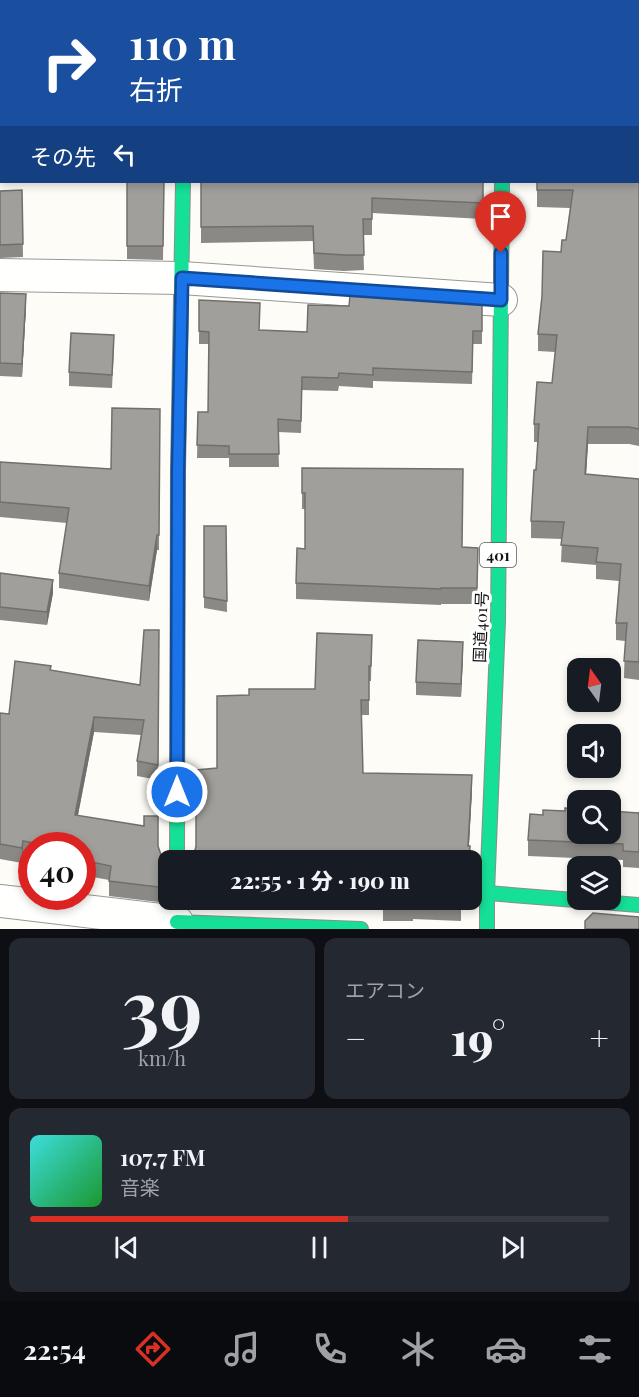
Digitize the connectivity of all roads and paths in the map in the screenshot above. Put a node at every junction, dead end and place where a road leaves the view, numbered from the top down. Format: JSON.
{"nodes":[{"id":1,"x":183,"y":183,"type":"edge"},
{"id":2,"x":502,"y":183,"type":"edge"},
{"id":3,"x":0,"y":275,"type":"edge"},
{"id":4,"x":182,"y":278,"type":"junction"},
{"id":5,"x":501,"y":300,"type":"junction"},
{"id":6,"x":177,"y":850,"type":"edge"},
{"id":7,"x":487,"y":893,"type":"junction"},
{"id":8,"x":0,"y":901,"type":"edge"},
{"id":9,"x":639,"y":905,"type":"edge"},
{"id":10,"x":177,"y":917,"type":"edge"},
{"id":11,"x":361,"y":929,"type":"edge"},
{"id":12,"x":487,"y":929,"type":"edge"}],
"edges":[{"from":1,"to":4,"type":"main road"},
{"from":2,"to":5,"type":"main road","name":"国道401号","number":"401"},
{"from":3,"to":4,"type":"street"},
{"from":4,"to":5,"type":"street"},
{"from":4,"to":6,"type":"main road"},
{"from":5,"to":7,"type":"main road","name":"国道401号","number":"401"},
{"from":7,"to":9,"type":"main road"},
{"from":7,"to":12,"type":"main road","name":"国道401号","number":"401"},
{"from":8,"to":10,"type":"street"},
{"from":10,"to":11,"type":"main road"}]}
